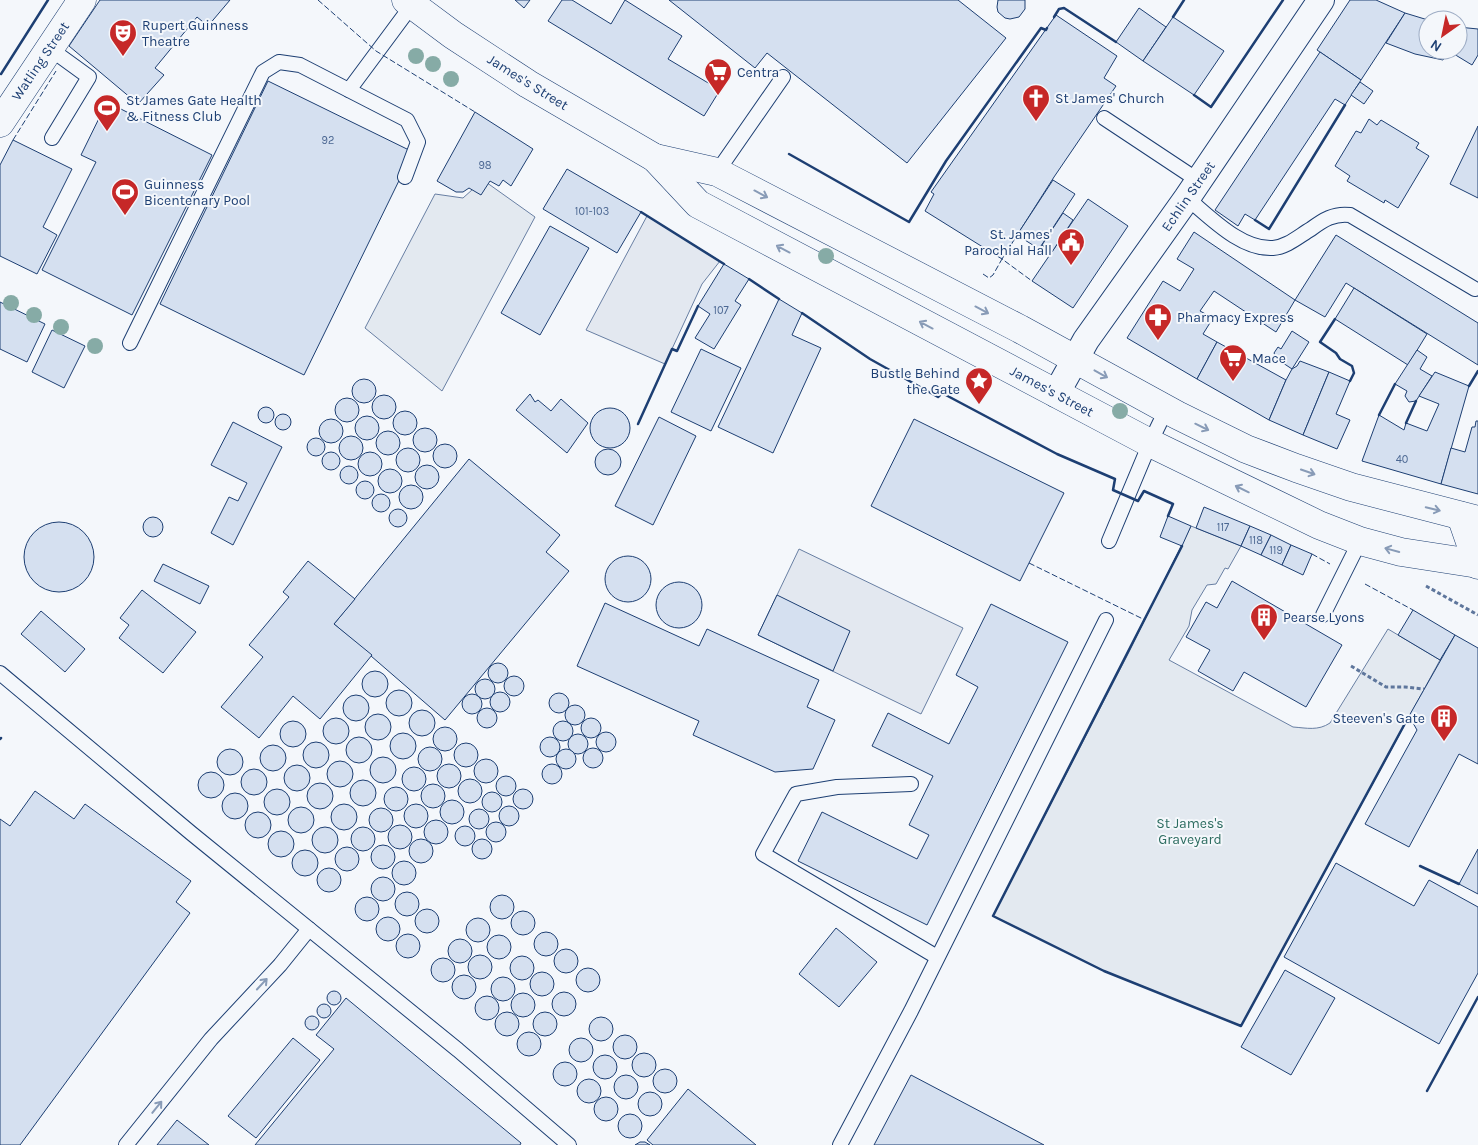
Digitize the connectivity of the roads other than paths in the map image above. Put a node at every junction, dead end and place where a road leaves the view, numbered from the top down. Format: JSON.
{"nodes":[{"id":1,"x":82,"y":0,"type":"edge"},
{"id":2,"x":1321,"y":0,"type":"edge"},
{"id":3,"x":409,"y":2,"type":"edge"},
{"id":4,"x":49,"y":48,"type":"junction"},
{"id":5,"x":783,"y":76,"type":"dead end"},
{"id":6,"x":349,"y":90,"type":"junction"},
{"id":7,"x":1104,"y":118,"type":"dead end"},
{"id":8,"x":0,"y":123,"type":"edge"},
{"id":9,"x":52,"y":138,"type":"dead end"},
{"id":10,"x":655,"y":158,"type":"junction"},
{"id":11,"x":717,"y":172,"type":"junction"},
{"id":12,"x":405,"y":177,"type":"dead end"},
{"id":13,"x":1193,"y":190,"type":"junction"},
{"id":14,"x":1475,"y":289,"type":"dead end"},
{"id":15,"x":130,"y":343,"type":"dead end"},
{"id":16,"x":1074,"y":359,"type":"junction"},
{"id":17,"x":1056,"y":394,"type":"junction"},
{"id":18,"x":1166,"y":410,"type":"junction"},
{"id":19,"x":1150,"y":443,"type":"junction"},
{"id":20,"x":1469,"y":518,"type":"edge"},
{"id":21,"x":1110,"y":541,"type":"dead end"},
{"id":22,"x":1360,"y":541,"type":"junction"},
{"id":23,"x":1478,"y":564,"type":"edge"},
{"id":24,"x":1322,"y":615,"type":"dead end"},
{"id":25,"x":1106,"y":620,"type":"dead end"},
{"id":26,"x":0,"y":673,"type":"edge"},
{"id":27,"x":910,"y":784,"type":"dead end"},
{"id":28,"x":309,"y":929,"type":"junction"},
{"id":29,"x":937,"y":957,"type":"junction"},
{"id":30,"x":126,"y":1145,"type":"edge"},
{"id":31,"x":569,"y":1145,"type":"edge"},
{"id":32,"x":840,"y":1145,"type":"edge"}],
"edges":[{"from":1,"to":4,"type":"main road","name":"Watling Street"},
{"from":2,"to":13,"type":"street","name":"Echlin Street"},
{"from":3,"to":6,"type":"lane"},
{"from":3,"to":10,"type":"main road","name":"James's Street"},
{"from":4,"to":8,"type":"main road","name":"Watling Street"},
{"from":4,"to":9,"type":"lane"},
{"from":5,"to":11,"type":"lane"},
{"from":6,"to":12,"type":"lane"},
{"from":6,"to":15,"type":"lane"},
{"from":7,"to":13,"type":"lane"},
{"from":10,"to":11,"type":"main road","name":"James's Street"},
{"from":17,"to":10,"type":"main road","name":"James's Street","one_way":true},
{"from":11,"to":16,"type":"main road","name":"James's Street","one_way":true},
{"from":13,"to":14,"type":"lane"},
{"from":13,"to":16,"type":"street","name":"Echlin Street"},
{"from":16,"to":17,"type":"street","name":"Echlin Street"},
{"from":16,"to":18,"type":"main road","name":"James's Street","one_way":true},
{"from":17,"to":19,"type":"main road","name":"James's Street"},
{"from":18,"to":19,"type":"lane"},
{"from":18,"to":20,"type":"main road","name":"James's Street","one_way":true},
{"from":19,"to":21,"type":"lane"},
{"from":22,"to":19,"type":"main road","name":"James's Street","one_way":true},
{"from":20,"to":23,"type":"main road","name":"James's Street"},
{"from":23,"to":22,"type":"main road","name":"James's Street","one_way":true},
{"from":22,"to":24,"type":"lane"},
{"from":25,"to":29,"type":"lane"},
{"from":26,"to":28,"type":"lane"},
{"from":27,"to":29,"type":"lane"},
{"from":30,"to":28,"type":"lane","one_way":true},
{"from":28,"to":31,"type":"lane"},
{"from":29,"to":32,"type":"lane"}]}
